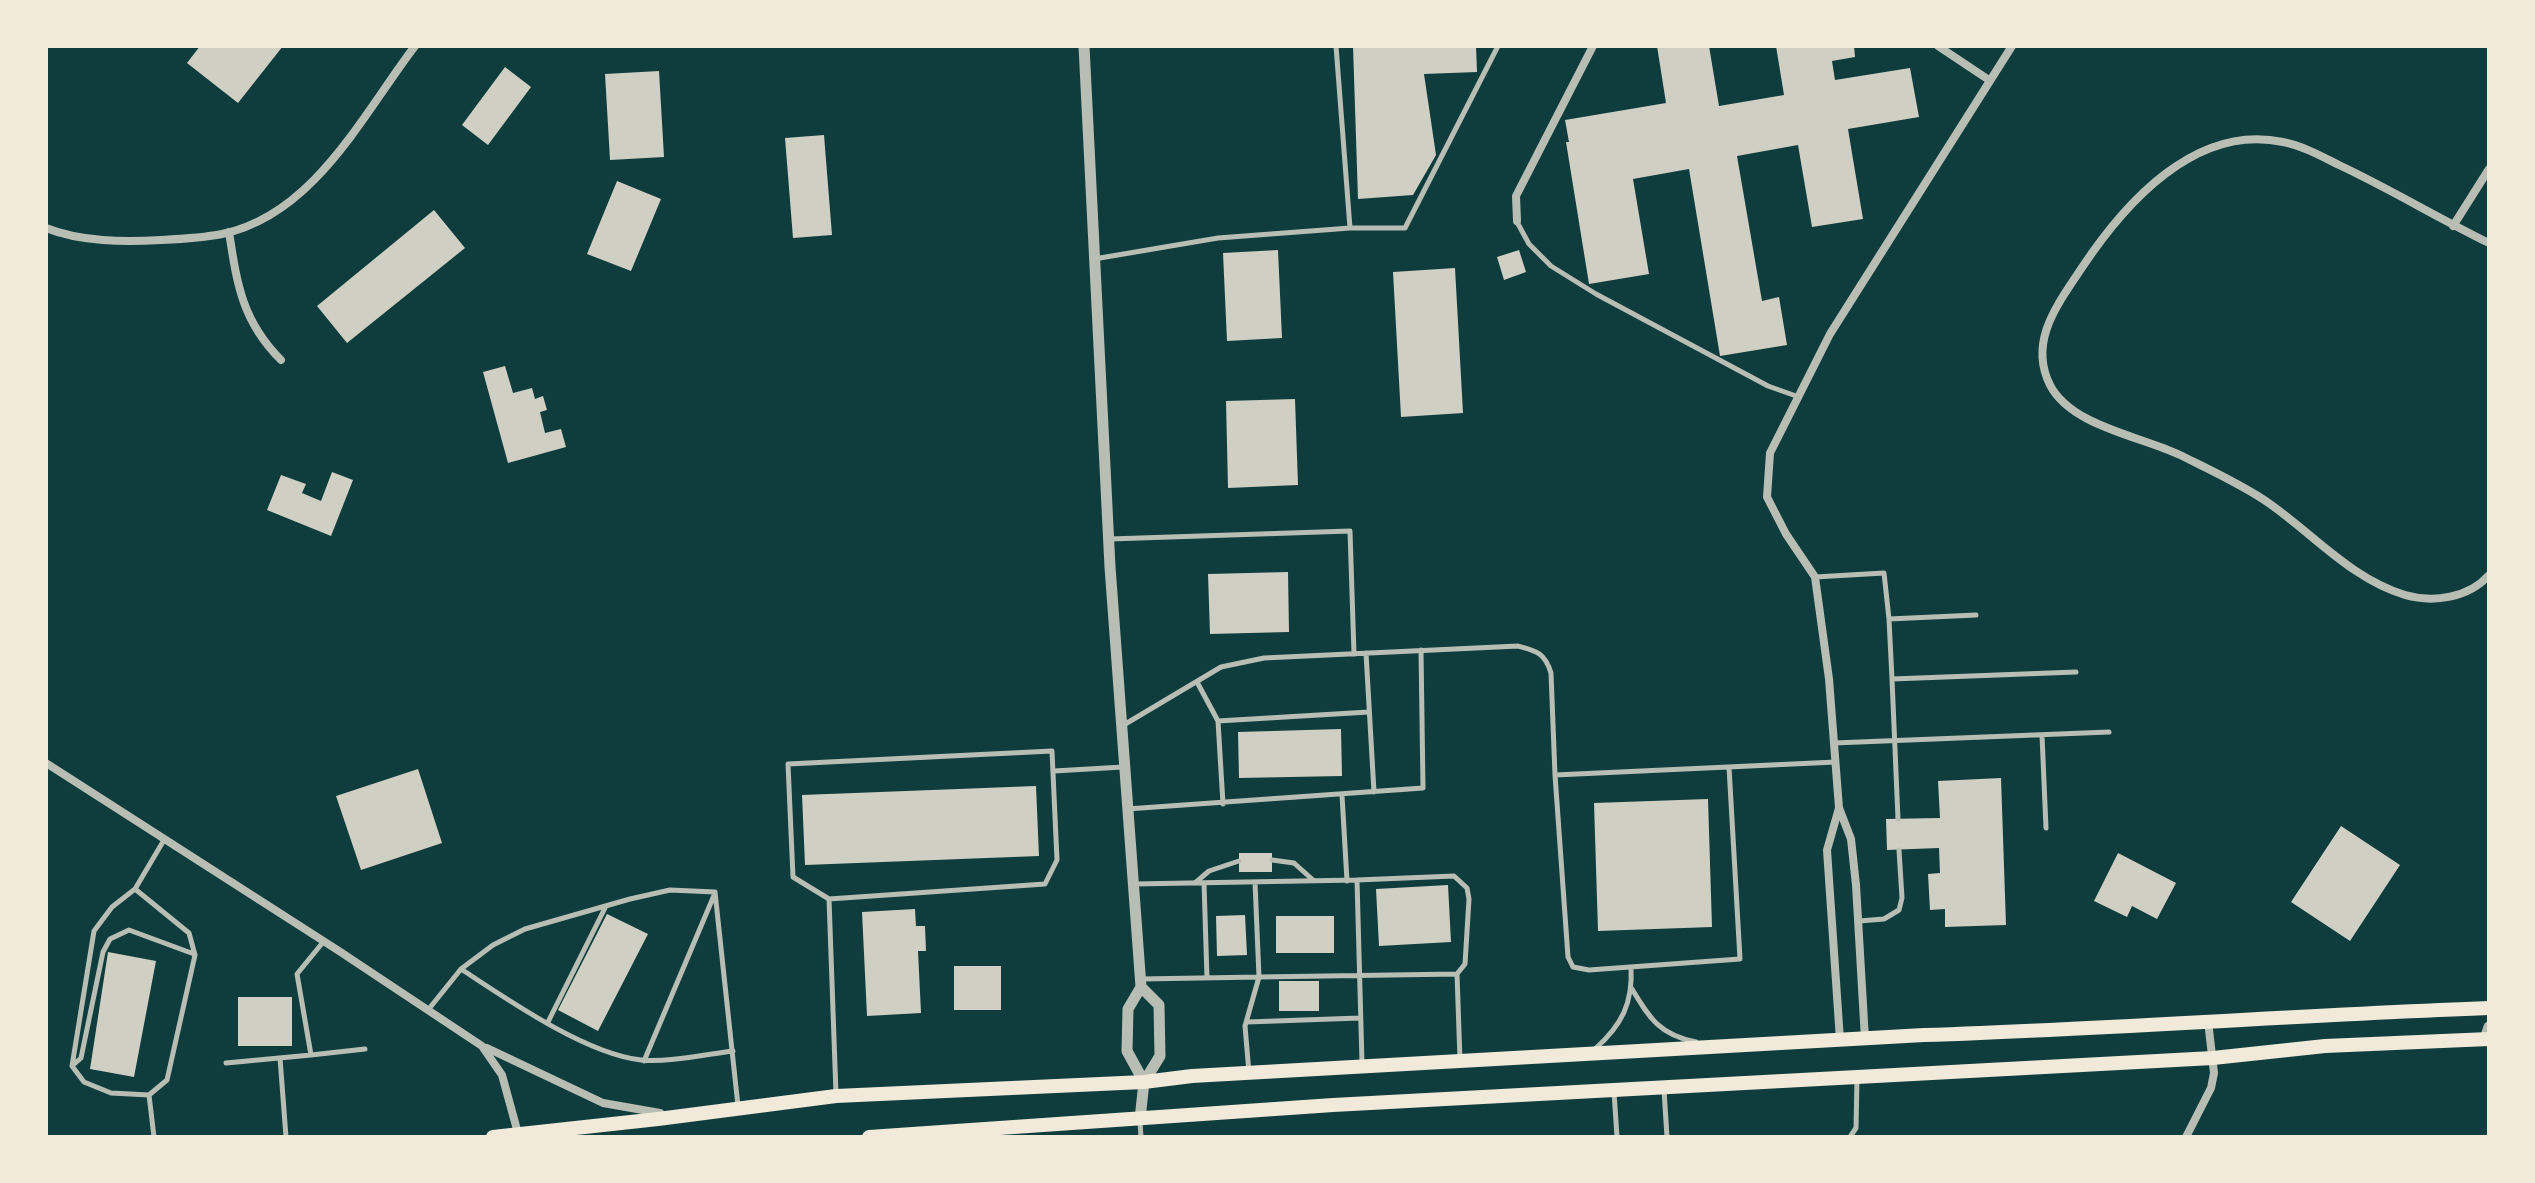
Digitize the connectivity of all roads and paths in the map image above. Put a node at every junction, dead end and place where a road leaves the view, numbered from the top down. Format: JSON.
{"nodes":[{"id":1,"x":415,"y":46,"type":"edge"},
{"id":2,"x":1084,"y":46,"type":"edge"},
{"id":3,"x":1336,"y":46,"type":"edge"},
{"id":4,"x":1498,"y":46,"type":"edge"},
{"id":5,"x":1593,"y":46,"type":"edge"},
{"id":6,"x":1938,"y":46,"type":"edge"},
{"id":7,"x":2012,"y":46,"type":"edge"},
{"id":8,"x":1989,"y":80,"type":"junction"},
{"id":9,"x":2489,"y":169,"type":"edge"},
{"id":10,"x":1517,"y":221,"type":"joint"},
{"id":11,"x":2453,"y":226,"type":"junction"},
{"id":12,"x":46,"y":228,"type":"edge"},
{"id":13,"x":1350,"y":228,"type":"junction"},
{"id":14,"x":229,"y":232,"type":"junction"},
{"id":15,"x":2489,"y":243,"type":"edge"},
{"id":16,"x":1093,"y":259,"type":"junction"},
{"id":17,"x":281,"y":360,"type":"dead end"},
{"id":18,"x":1799,"y":397,"type":"junction"},
{"id":19,"x":1109,"y":539,"type":"junction"},
{"id":20,"x":2489,"y":575,"type":"edge"},
{"id":21,"x":1815,"y":577,"type":"junction"},
{"id":22,"x":1976,"y":615,"type":"dead end"},
{"id":23,"x":1889,"y":619,"type":"junction"},
{"id":24,"x":1421,"y":650,"type":"junction"},
{"id":25,"x":1366,"y":653,"type":"junction"},
{"id":26,"x":1354,"y":654,"type":"junction"},
{"id":27,"x":2076,"y":672,"type":"dead end"},
{"id":28,"x":1892,"y":679,"type":"junction"},
{"id":29,"x":1197,"y":682,"type":"junction"},
{"id":30,"x":1369,"y":712,"type":"junction"},
{"id":31,"x":1218,"y":721,"type":"junction"},
{"id":32,"x":1121,"y":727,"type":"junction"},
{"id":33,"x":2109,"y":732,"type":"dead end"},
{"id":34,"x":2042,"y":735,"type":"junction"},
{"id":35,"x":1894,"y":741,"type":"junction"},
{"id":36,"x":1834,"y":743,"type":"junction"},
{"id":37,"x":1836,"y":762,"type":"junction"},
{"id":38,"x":46,"y":763,"type":"edge"},
{"id":39,"x":1124,"y":767,"type":"junction"},
{"id":40,"x":1729,"y":767,"type":"junction"},
{"id":41,"x":1054,"y":771,"type":"junction"},
{"id":42,"x":1555,"y":775,"type":"junction"},
{"id":43,"x":1374,"y":792,"type":"junction"},
{"id":44,"x":1342,"y":795,"type":"junction"},
{"id":45,"x":1223,"y":804,"type":"junction"},
{"id":46,"x":1839,"y":808,"type":"junction"},
{"id":47,"x":1127,"y":809,"type":"junction"},
{"id":48,"x":1898,"y":819,"type":"dead end"},
{"id":49,"x":2046,"y":828,"type":"dead end"},
{"id":50,"x":164,"y":840,"type":"junction"},
{"id":51,"x":1899,"y":850,"type":"dead end"},
{"id":52,"x":1272,"y":860,"type":"dead end"},
{"id":53,"x":1239,"y":861,"type":"dead end"},
{"id":54,"x":1357,"y":880,"type":"junction"},
{"id":55,"x":1314,"y":881,"type":"junction"},
{"id":56,"x":1347,"y":881,"type":"junction"},
{"id":57,"x":1255,"y":882,"type":"junction"},
{"id":58,"x":1195,"y":883,"type":"junction"},
{"id":59,"x":1204,"y":883,"type":"junction"},
{"id":60,"x":1133,"y":884,"type":"junction"},
{"id":61,"x":135,"y":889,"type":"junction"},
{"id":62,"x":715,"y":892,"type":"junction"},
{"id":63,"x":829,"y":899,"type":"junction"},
{"id":64,"x":607,"y":906,"type":"junction"},
{"id":65,"x":1858,"y":921,"type":"junction"},
{"id":66,"x":324,"y":941,"type":"junction"},
{"id":67,"x":195,"y":955,"type":"junction"},
{"id":68,"x":1631,"y":967,"type":"junction"},
{"id":69,"x":461,"y":969,"type":"junction"},
{"id":70,"x":1360,"y":974,"type":"junction"},
{"id":71,"x":1457,"y":974,"type":"junction"},
{"id":72,"x":1259,"y":977,"type":"junction"},
{"id":73,"x":1207,"y":978,"type":"junction"},
{"id":74,"x":1140,"y":983,"type":"junction"},
{"id":75,"x":1632,"y":989,"type":"junction"},
{"id":76,"x":2489,"y":1008,"type":"edge"},
{"id":77,"x":428,"y":1010,"type":"junction"},
{"id":78,"x":1360,"y":1018,"type":"junction"},
{"id":79,"x":2208,"y":1021,"type":"junction"},
{"id":80,"x":548,"y":1022,"type":"junction"},
{"id":81,"x":1247,"y":1022,"type":"junction"},
{"id":82,"x":2488,"y":1035,"type":"edge"},
{"id":83,"x":1865,"y":1039,"type":"junction"},
{"id":84,"x":1840,"y":1040,"type":"junction"},
{"id":85,"x":482,"y":1046,"type":"junction"},
{"id":86,"x":1718,"y":1047,"type":"junction"},
{"id":87,"x":365,"y":1049,"type":"dead end"},
{"id":88,"x":733,"y":1051,"type":"junction"},
{"id":89,"x":311,"y":1055,"type":"junction"},
{"id":90,"x":1588,"y":1055,"type":"junction"},
{"id":91,"x":280,"y":1058,"type":"junction"},
{"id":92,"x":2213,"y":1058,"type":"junction"},
{"id":93,"x":644,"y":1061,"type":"junction"},
{"id":94,"x":226,"y":1063,"type":"dead end"},
{"id":95,"x":1460,"y":1063,"type":"junction"},
{"id":96,"x":72,"y":1066,"type":"junction"},
{"id":97,"x":1362,"y":1068,"type":"junction"},
{"id":98,"x":1249,"y":1074,"type":"junction"},
{"id":99,"x":1857,"y":1077,"type":"junction"},
{"id":100,"x":1144,"y":1082,"type":"junction"},
{"id":101,"x":1664,"y":1088,"type":"junction"},
{"id":102,"x":1614,"y":1091,"type":"junction"},
{"id":103,"x":149,"y":1095,"type":"junction"},
{"id":104,"x":836,"y":1096,"type":"junction"},
{"id":105,"x":738,"y":1108,"type":"junction"},
{"id":106,"x":705,"y":1113,"type":"junction"},
{"id":107,"x":1140,"y":1119,"type":"junction"},
{"id":108,"x":518,"y":1136,"type":"edge"},
{"id":109,"x":154,"y":1137,"type":"edge"},
{"id":110,"x":286,"y":1137,"type":"edge"},
{"id":111,"x":493,"y":1137,"type":"edge"},
{"id":112,"x":869,"y":1137,"type":"edge"},
{"id":113,"x":1141,"y":1137,"type":"edge"},
{"id":114,"x":1617,"y":1137,"type":"edge"},
{"id":115,"x":1667,"y":1137,"type":"edge"},
{"id":116,"x":1850,"y":1137,"type":"edge"},
{"id":117,"x":2186,"y":1137,"type":"edge"}],
"edges":[{"from":1,"to":14,"type":"street"},
{"from":2,"to":16,"type":"street"},
{"from":3,"to":13,"type":"lane"},
{"from":4,"to":13,"type":"lane"},
{"from":5,"to":10,"type":"street"},
{"from":6,"to":8,"type":"street"},
{"from":7,"to":8,"type":"street"},
{"from":8,"to":18,"type":"street"},
{"from":9,"to":11,"type":"street"},
{"from":10,"to":18,"type":"lane"},
{"from":11,"to":15,"type":"street"},
{"from":11,"to":20,"type":"street"},
{"from":12,"to":14,"type":"street"},
{"from":13,"to":16,"type":"lane"},
{"from":14,"to":17,"type":"street"},
{"from":16,"to":19,"type":"street"},
{"from":18,"to":21,"type":"street"},
{"from":19,"to":26,"type":"lane"},
{"from":19,"to":32,"type":"street"},
{"from":21,"to":23,"type":"lane"},
{"from":21,"to":36,"type":"street"},
{"from":22,"to":23,"type":"lane"},
{"from":23,"to":28,"type":"lane"},
{"from":24,"to":25,"type":"lane"},
{"from":24,"to":42,"type":"lane"},
{"from":24,"to":43,"type":"lane"},
{"from":25,"to":26,"type":"lane"},
{"from":25,"to":30,"type":"lane"},
{"from":26,"to":29,"type":"lane"},
{"from":27,"to":28,"type":"lane"},
{"from":28,"to":35,"type":"lane"},
{"from":29,"to":31,"type":"lane"},
{"from":29,"to":32,"type":"lane"},
{"from":30,"to":31,"type":"lane"},
{"from":30,"to":43,"type":"lane"},
{"from":31,"to":45,"type":"lane"},
{"from":32,"to":39,"type":"street"},
{"from":33,"to":34,"type":"lane"},
{"from":34,"to":35,"type":"lane"},
{"from":34,"to":49,"type":"lane"},
{"from":35,"to":36,"type":"lane"},
{"from":35,"to":48,"type":"lane"},
{"from":36,"to":37,"type":"street"},
{"from":37,"to":40,"type":"lane"},
{"from":37,"to":46,"type":"street"},
{"from":38,"to":50,"type":"street"},
{"from":39,"to":41,"type":"lane"},
{"from":39,"to":47,"type":"street"},
{"from":40,"to":42,"type":"lane"},
{"from":40,"to":68,"type":"lane"},
{"from":41,"to":63,"type":"lane"},
{"from":41,"to":63,"type":"lane"},
{"from":42,"to":68,"type":"lane"},
{"from":43,"to":44,"type":"lane"},
{"from":44,"to":45,"type":"lane"},
{"from":44,"to":56,"type":"lane"},
{"from":45,"to":47,"type":"lane"},
{"from":46,"to":65,"type":"street"},
{"from":46,"to":84,"type":"street"},
{"from":47,"to":60,"type":"street"},
{"from":50,"to":61,"type":"lane"},
{"from":50,"to":66,"type":"street"},
{"from":51,"to":65,"type":"lane"},
{"from":52,"to":55,"type":"lane"},
{"from":53,"to":58,"type":"lane"},
{"from":54,"to":56,"type":"lane"},
{"from":54,"to":70,"type":"lane"},
{"from":54,"to":71,"type":"lane"},
{"from":55,"to":56,"type":"lane"},
{"from":55,"to":57,"type":"lane"},
{"from":57,"to":59,"type":"lane"},
{"from":57,"to":72,"type":"lane"},
{"from":58,"to":59,"type":"lane"},
{"from":58,"to":60,"type":"lane"},
{"from":59,"to":73,"type":"lane"},
{"from":60,"to":74,"type":"street"},
{"from":61,"to":67,"type":"lane"},
{"from":61,"to":96,"type":"lane"},
{"from":62,"to":64,"type":"lane"},
{"from":62,"to":88,"type":"lane"},
{"from":62,"to":93,"type":"lane"},
{"from":63,"to":104,"type":"lane"},
{"from":64,"to":69,"type":"lane"},
{"from":64,"to":80,"type":"lane"},
{"from":65,"to":83,"type":"street"},
{"from":66,"to":77,"type":"street"},
{"from":66,"to":89,"type":"lane"},
{"from":67,"to":96,"type":"lane"},
{"from":67,"to":103,"type":"lane"},
{"from":68,"to":75,"type":"lane"},
{"from":69,"to":77,"type":"lane"},
{"from":69,"to":80,"type":"lane"},
{"from":70,"to":71,"type":"lane"},
{"from":70,"to":72,"type":"lane"},
{"from":70,"to":78,"type":"lane"},
{"from":71,"to":95,"type":"lane"},
{"from":72,"to":73,"type":"lane"},
{"from":72,"to":81,"type":"lane"},
{"from":73,"to":74,"type":"lane"},
{"from":74,"to":100,"type":"street"},
{"from":74,"to":100,"type":"street"},
{"from":75,"to":86,"type":"lane"},
{"from":75,"to":90,"type":"lane"},
{"from":76,"to":79,"type":"main road"},
{"from":77,"to":85,"type":"street"},
{"from":78,"to":81,"type":"lane"},
{"from":78,"to":97,"type":"lane"},
{"from":79,"to":83,"type":"main road"},
{"from":79,"to":92,"type":"street"},
{"from":80,"to":93,"type":"lane"},
{"from":81,"to":98,"type":"lane"},
{"from":82,"to":92,"type":"main road"},
{"from":83,"to":84,"type":"main road"},
{"from":84,"to":86,"type":"main road"},
{"from":85,"to":106,"type":"street"},
{"from":85,"to":108,"type":"street"},
{"from":86,"to":90,"type":"main road"},
{"from":87,"to":89,"type":"lane"},
{"from":88,"to":93,"type":"lane"},
{"from":88,"to":105,"type":"lane"},
{"from":89,"to":91,"type":"lane"},
{"from":90,"to":95,"type":"main road"},
{"from":91,"to":94,"type":"lane"},
{"from":91,"to":110,"type":"lane"},
{"from":92,"to":99,"type":"main road"},
{"from":92,"to":117,"type":"street"},
{"from":95,"to":97,"type":"main road"},
{"from":96,"to":103,"type":"lane"},
{"from":97,"to":98,"type":"main road"},
{"from":98,"to":100,"type":"main road"},
{"from":99,"to":101,"type":"main road"},
{"from":99,"to":116,"type":"lane"},
{"from":100,"to":104,"type":"main road"},
{"from":100,"to":107,"type":"street"},
{"from":101,"to":102,"type":"main road"},
{"from":101,"to":115,"type":"lane"},
{"from":102,"to":107,"type":"main road"},
{"from":102,"to":114,"type":"lane"},
{"from":103,"to":109,"type":"lane"},
{"from":104,"to":105,"type":"main road"},
{"from":105,"to":106,"type":"main road"},
{"from":106,"to":108,"type":"main road"},
{"from":107,"to":112,"type":"main road"},
{"from":107,"to":113,"type":"lane"},
{"from":108,"to":111,"type":"main road"}]}
